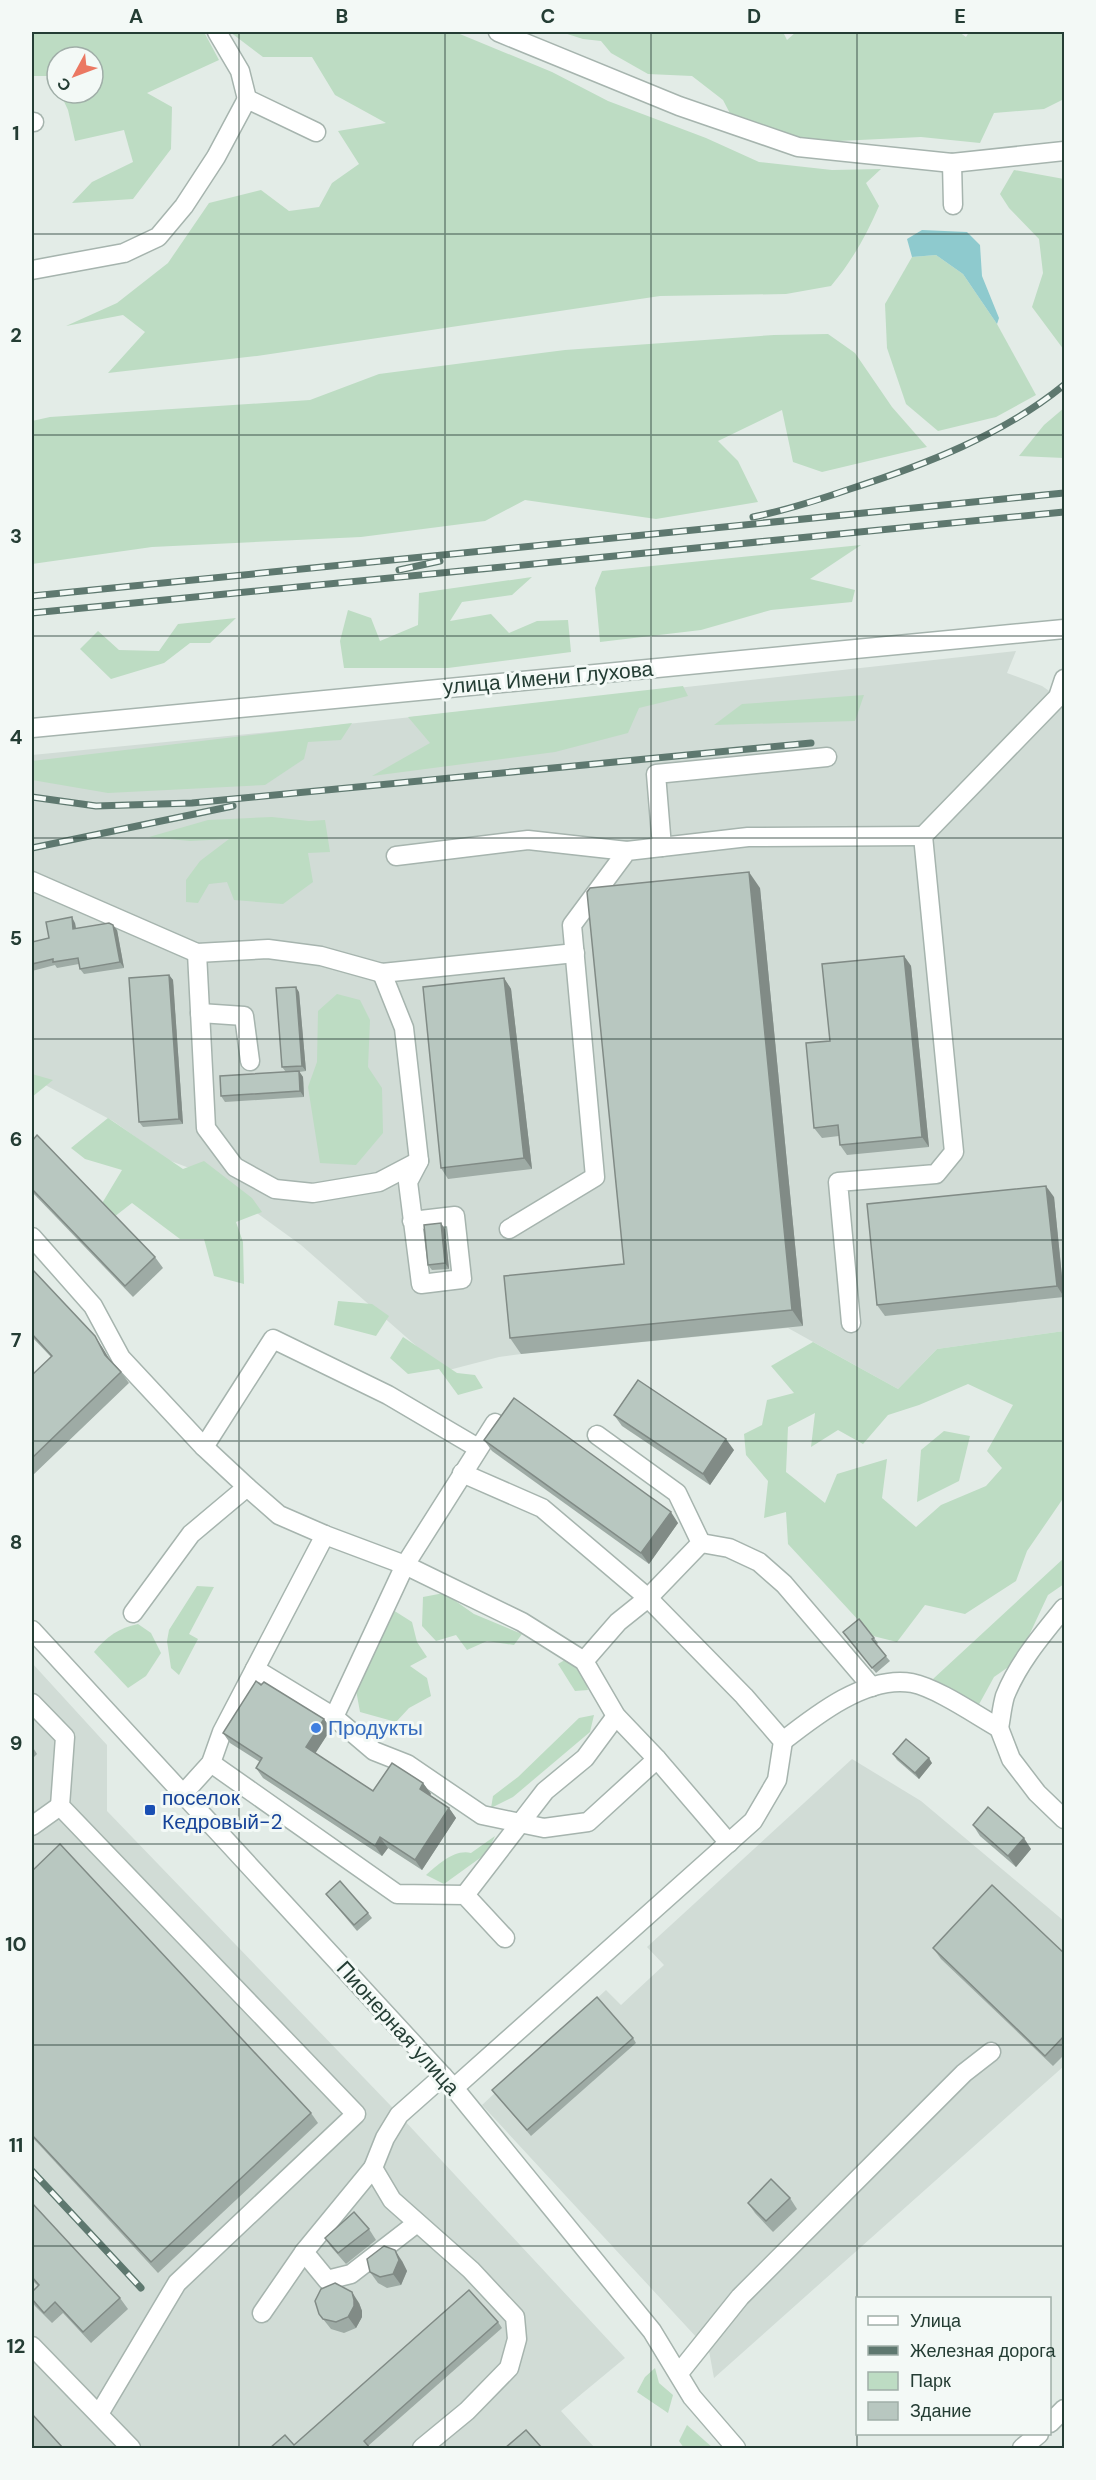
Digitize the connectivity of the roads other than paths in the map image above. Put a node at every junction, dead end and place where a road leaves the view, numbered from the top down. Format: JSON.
{"nodes":[{"id":1,"x":217,"y":32,"type":"edge"},
{"id":2,"x":498,"y":32,"type":"edge"},
{"id":3,"x":247,"y":99,"type":"junction"},
{"id":4,"x":316,"y":132,"type":"dead end"},
{"id":5,"x":1065,"y":151,"type":"edge"},
{"id":6,"x":952,"y":163,"type":"junction"},
{"id":7,"x":953,"y":205,"type":"dead end"},
{"id":8,"x":32,"y":270,"type":"edge"},
{"id":9,"x":1065,"y":629,"type":"edge"},
{"id":10,"x":1065,"y":679,"type":"edge"},
{"id":11,"x":32,"y":728,"type":"edge"},
{"id":12,"x":827,"y":757,"type":"dead end"},
{"id":13,"x":923,"y":836,"type":"junction"},
{"id":14,"x":662,"y":847,"type":"junction"},
{"id":15,"x":627,"y":851,"type":"junction"},
{"id":16,"x":396,"y":856,"type":"dead end"},
{"id":17,"x":32,"y":881,"type":"edge"},
{"id":18,"x":197,"y":953,"type":"junction"},
{"id":19,"x":575,"y":954,"type":"junction"},
{"id":20,"x":382,"y":973,"type":"junction"},
{"id":21,"x":200,"y":1013,"type":"junction"},
{"id":22,"x":250,"y":1061,"type":"dead end"},
{"id":23,"x":419,"y":1161,"type":"junction"},
{"id":24,"x":412,"y":1221,"type":"dead end"},
{"id":25,"x":509,"y":1229,"type":"dead end"},
{"id":26,"x":32,"y":1237,"type":"edge"},
{"id":27,"x":851,"y":1323,"type":"dead end"},
{"id":28,"x":495,"y":1423,"type":"edge"},
{"id":29,"x":597,"y":1435,"type":"dead end"},
{"id":30,"x":204,"y":1447,"type":"junction"},
{"id":31,"x":478,"y":1448,"type":"junction"},
{"id":32,"x":462,"y":1473,"type":"junction"},
{"id":33,"x":247,"y":1487,"type":"junction"},
{"id":34,"x":325,"y":1535,"type":"junction"},
{"id":35,"x":701,"y":1543,"type":"junction"},
{"id":36,"x":405,"y":1564,"type":"junction"},
{"id":37,"x":648,"y":1598,"type":"junction"},
{"id":38,"x":1065,"y":1608,"type":"edge"},
{"id":39,"x":133,"y":1613,"type":"dead end"},
{"id":40,"x":32,"y":1630,"type":"edge"},
{"id":41,"x":584,"y":1661,"type":"junction"},
{"id":42,"x":255,"y":1669,"type":"junction"},
{"id":43,"x":872,"y":1687,"type":"junction"},
{"id":44,"x":32,"y":1703,"type":"edge"},
{"id":45,"x":616,"y":1716,"type":"junction"},
{"id":46,"x":334,"y":1717,"type":"junction"},
{"id":47,"x":999,"y":1728,"type":"junction"},
{"id":48,"x":783,"y":1741,"type":"junction"},
{"id":49,"x":657,"y":1759,"type":"junction"},
{"id":50,"x":211,"y":1763,"type":"junction"},
{"id":51,"x":183,"y":1794,"type":"junction"},
{"id":52,"x":60,"y":1806,"type":"junction"},
{"id":53,"x":1065,"y":1819,"type":"edge"},
{"id":54,"x":519,"y":1822,"type":"junction"},
{"id":55,"x":32,"y":1826,"type":"edge"},
{"id":56,"x":729,"y":1843,"type":"junction"},
{"id":57,"x":465,"y":1895,"type":"junction"},
{"id":58,"x":505,"y":1938,"type":"dead end"},
{"id":59,"x":991,"y":2052,"type":"dead end"},
{"id":60,"x":448,"y":2082,"type":"junction"},
{"id":61,"x":373,"y":2168,"type":"junction"},
{"id":62,"x":417,"y":2223,"type":"junction"},
{"id":63,"x":303,"y":2252,"type":"junction"},
{"id":64,"x":262,"y":2313,"type":"dead end"},
{"id":65,"x":32,"y":2346,"type":"edge"},
{"id":66,"x":679,"y":2373,"type":"junction"},
{"id":67,"x":1065,"y":2409,"type":"edge"},
{"id":68,"x":99,"y":2414,"type":"junction"},
{"id":69,"x":1051,"y":2422,"type":"edge"},
{"id":70,"x":1037,"y":2435,"type":"edge"},
{"id":71,"x":131,"y":2448,"type":"edge"},
{"id":72,"x":422,"y":2448,"type":"edge"},
{"id":73,"x":736,"y":2448,"type":"edge"},
{"id":74,"x":1022,"y":2448,"type":"edge"}],
"edges":[{"from":1,"to":3,"type":"street"},
{"from":2,"to":6,"type":"street"},
{"from":3,"to":4,"type":"street"},
{"from":3,"to":8,"type":"street"},
{"from":5,"to":6,"type":"street"},
{"from":6,"to":7,"type":"street"},
{"from":9,"to":11,"type":"street","name":"улица Имени Глухова"},
{"from":10,"to":13,"type":"street"},
{"from":12,"to":14,"type":"street"},
{"from":13,"to":14,"type":"street"},
{"from":13,"to":27,"type":"street"},
{"from":14,"to":15,"type":"street"},
{"from":15,"to":16,"type":"street"},
{"from":15,"to":19,"type":"street"},
{"from":17,"to":18,"type":"street"},
{"from":18,"to":20,"type":"street"},
{"from":18,"to":21,"type":"street"},
{"from":19,"to":20,"type":"street"},
{"from":19,"to":25,"type":"street"},
{"from":20,"to":23,"type":"street"},
{"from":21,"to":22,"type":"street"},
{"from":21,"to":23,"type":"street"},
{"from":23,"to":24,"type":"street"},
{"from":26,"to":30,"type":"street"},
{"from":28,"to":31,"type":"street"},
{"from":29,"to":35,"type":"street"},
{"from":30,"to":31,"type":"street"},
{"from":30,"to":33,"type":"street"},
{"from":31,"to":32,"type":"street"},
{"from":32,"to":36,"type":"street"},
{"from":32,"to":37,"type":"street"},
{"from":33,"to":34,"type":"street"},
{"from":33,"to":39,"type":"street"},
{"from":34,"to":36,"type":"street"},
{"from":34,"to":42,"type":"street"},
{"from":35,"to":37,"type":"street"},
{"from":35,"to":43,"type":"street"},
{"from":36,"to":41,"type":"street"},
{"from":36,"to":46,"type":"street"},
{"from":37,"to":41,"type":"street"},
{"from":37,"to":48,"type":"street"},
{"from":38,"to":47,"type":"street"},
{"from":40,"to":51,"type":"street","name":"Пионерная улица"},
{"from":41,"to":45,"type":"street"},
{"from":42,"to":46,"type":"street"},
{"from":42,"to":50,"type":"street"},
{"from":43,"to":47,"type":"street"},
{"from":43,"to":48,"type":"street"},
{"from":44,"to":52,"type":"street"},
{"from":45,"to":49,"type":"street"},
{"from":45,"to":54,"type":"street"},
{"from":46,"to":54,"type":"street"},
{"from":47,"to":53,"type":"street"},
{"from":48,"to":56,"type":"street"},
{"from":49,"to":54,"type":"street"},
{"from":49,"to":56,"type":"street"},
{"from":50,"to":51,"type":"street"},
{"from":50,"to":57,"type":"street"},
{"from":51,"to":60,"type":"street","name":"Пионерная улица"},
{"from":52,"to":55,"type":"street"},
{"from":52,"to":68,"type":"street"},
{"from":54,"to":57,"type":"street"},
{"from":56,"to":60,"type":"street"},
{"from":57,"to":58,"type":"street"},
{"from":59,"to":66,"type":"street"},
{"from":60,"to":61,"type":"street"},
{"from":60,"to":66,"type":"street","name":"Пионерная улица"},
{"from":61,"to":62,"type":"street"},
{"from":61,"to":63,"type":"street"},
{"from":62,"to":63,"type":"street"},
{"from":62,"to":72,"type":"street"},
{"from":63,"to":64,"type":"street"},
{"from":65,"to":68,"type":"street"},
{"from":66,"to":73,"type":"street","name":"Пионерная улица"},
{"from":67,"to":69,"type":"street"},
{"from":68,"to":71,"type":"street"},
{"from":70,"to":74,"type":"street"}]}
